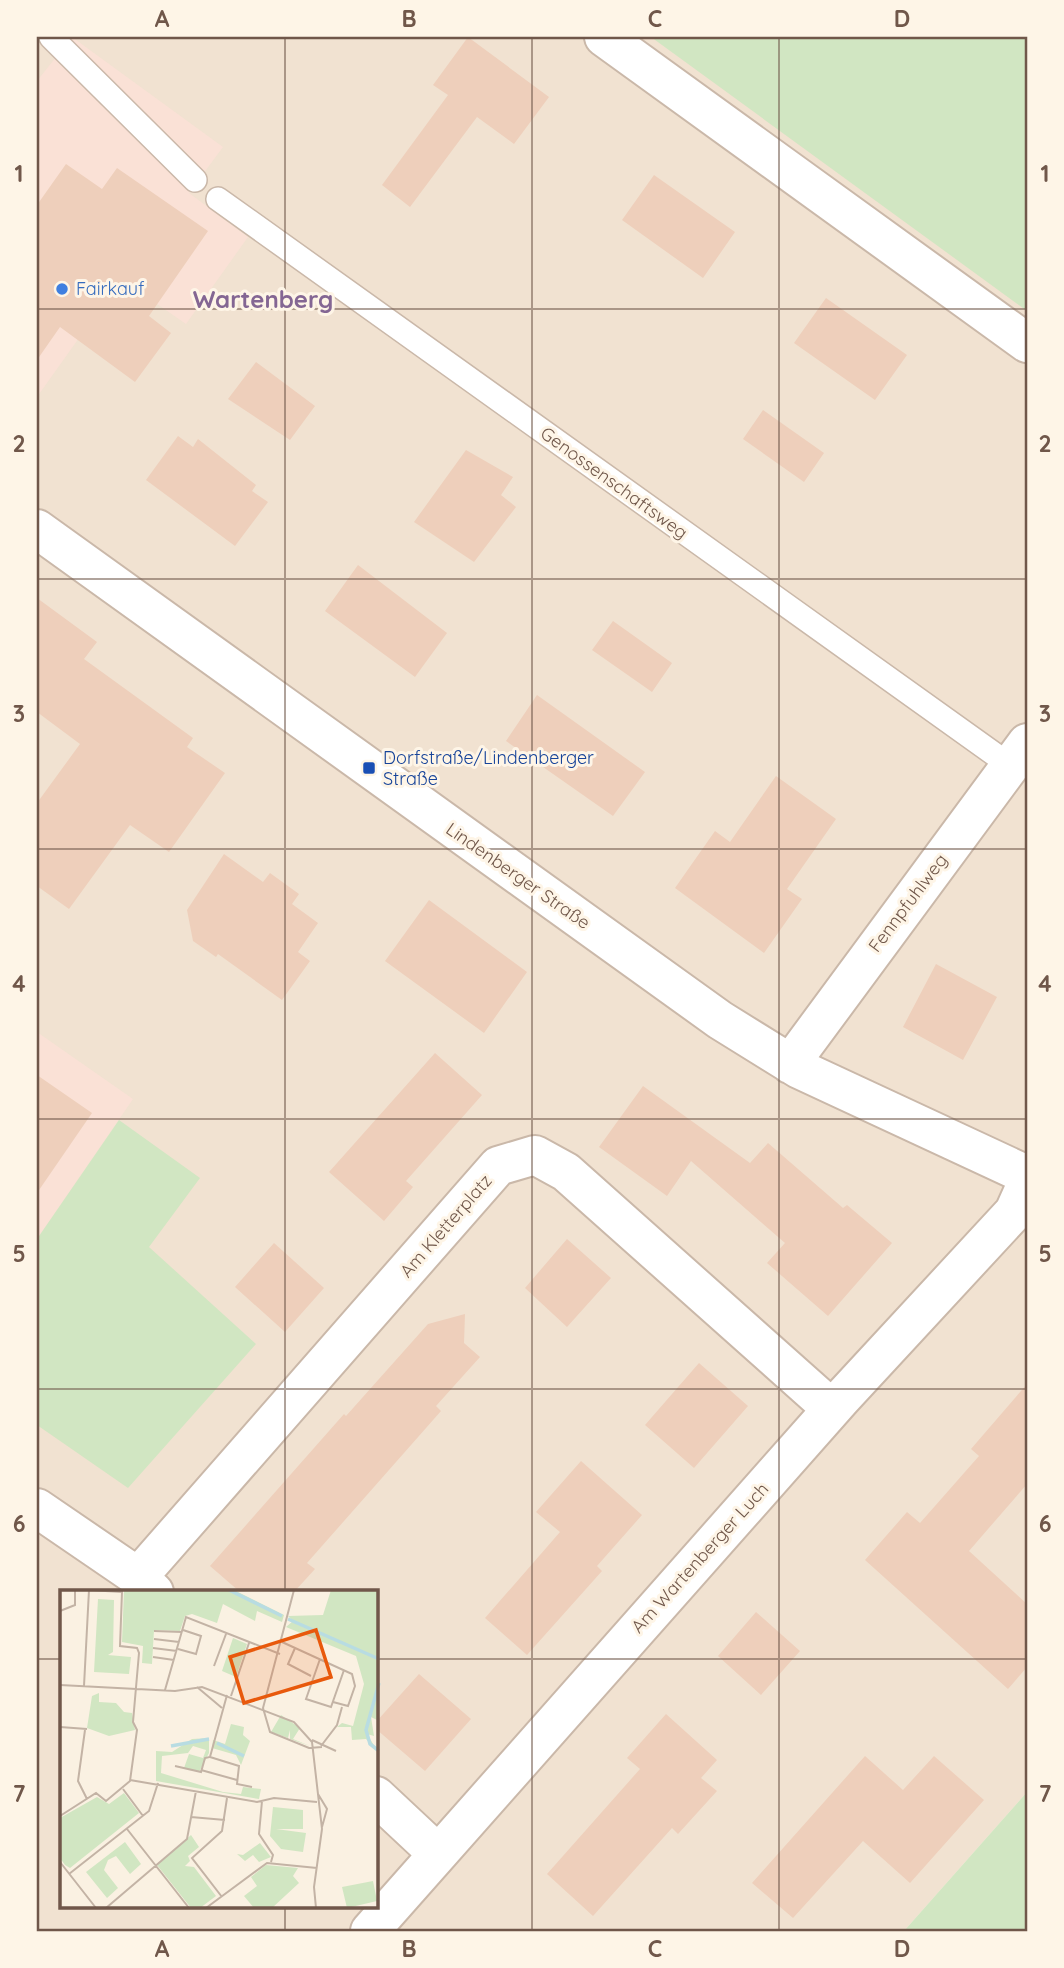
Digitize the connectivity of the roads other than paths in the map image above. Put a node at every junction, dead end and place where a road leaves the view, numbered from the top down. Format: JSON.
{"nodes":[{"id":1,"x":51,"y":37,"type":"edge"},
{"id":2,"x":604,"y":37,"type":"edge"},
{"id":3,"x":195,"y":180,"type":"dead end"},
{"id":4,"x":218,"y":199,"type":"dead end"},
{"id":5,"x":1027,"y":343,"type":"edge"},
{"id":6,"x":37,"y":529,"type":"edge"},
{"id":7,"x":1019,"y":755,"type":"edge"},
{"id":8,"x":789,"y":1064,"type":"junction"},
{"id":9,"x":1027,"y":1175,"type":"edge"},
{"id":10,"x":1027,"y":1183,"type":"edge"},
{"id":11,"x":832,"y":1409,"type":"junction"},
{"id":12,"x":37,"y":1508,"type":"edge"},
{"id":13,"x":146,"y":1584,"type":"edge"},
{"id":14,"x":378,"y":1798,"type":"edge"},
{"id":15,"x":438,"y":1854,"type":"junction"},
{"id":16,"x":370,"y":1931,"type":"edge"}],
"edges":[{"from":1,"to":3,"type":"lane"},
{"from":2,"to":5,"type":"street"},
{"from":4,"to":7,"type":"lane","name":"Genossenschaftsweg"},
{"from":6,"to":8,"type":"street","name":"Lindenberger Straße"},
{"from":7,"to":8,"type":"street","name":"Fennpfuhlweg"},
{"from":8,"to":9,"type":"street","name":"Lindenberger Straße"},
{"from":10,"to":11,"type":"street","name":"Am Wartenberger Luch"},
{"from":11,"to":13,"type":"street","name":"Am Kletterplatz"},
{"from":11,"to":15,"type":"street","name":"Am Wartenberger Luch"},
{"from":12,"to":13,"type":"street"},
{"from":14,"to":15,"type":"street"},
{"from":15,"to":16,"type":"street","name":"Am Wartenberger Luch"}]}
